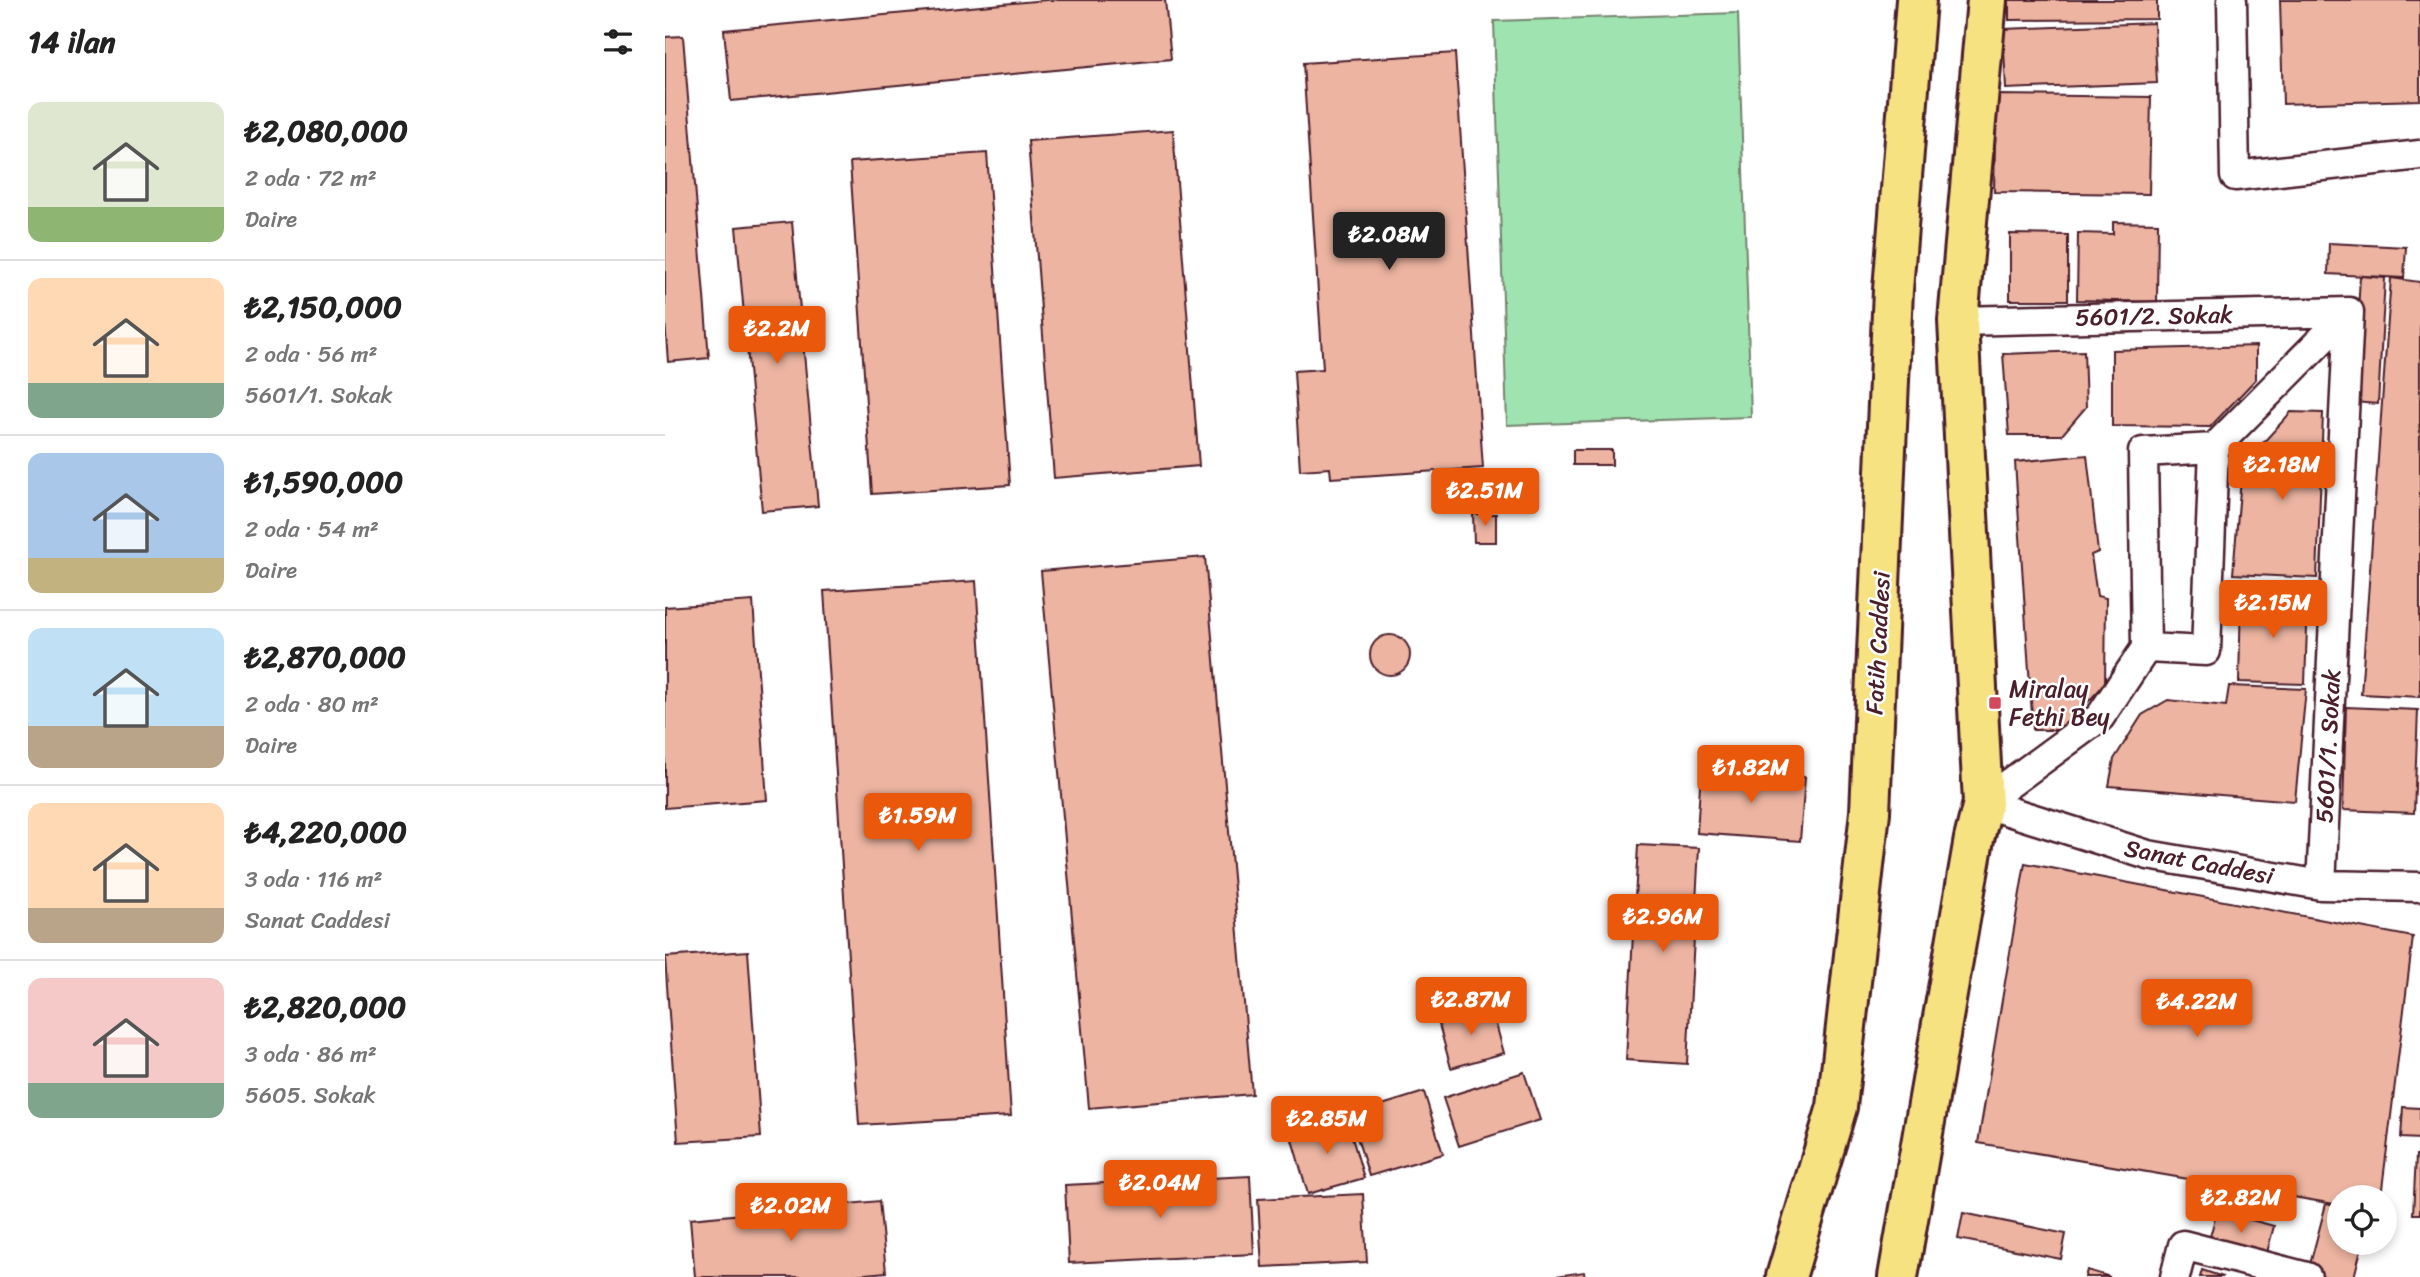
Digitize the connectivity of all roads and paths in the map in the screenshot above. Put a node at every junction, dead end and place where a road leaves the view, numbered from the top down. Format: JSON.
{"nodes":[{"id":1,"x":1916,"y":0,"type":"edge"},
{"id":2,"x":1987,"y":0,"type":"edge"},
{"id":3,"x":2232,"y":0,"type":"edge"},
{"id":4,"x":2420,"y":155,"type":"edge"},
{"id":5,"x":2349,"y":312,"type":"junction"},
{"id":6,"x":1958,"y":321,"type":"junction"},
{"id":7,"x":2214,"y":448,"type":"junction"},
{"id":8,"x":2146,"y":648,"type":"junction"},
{"id":9,"x":1983,"y":803,"type":"junction"},
{"id":10,"x":2321,"y":886,"type":"junction"},
{"id":11,"x":2420,"y":887,"type":"edge"},
{"id":12,"x":1800,"y":1234,"type":"junction"},
{"id":13,"x":1771,"y":1277,"type":"edge"},
{"id":14,"x":1786,"y":1277,"type":"edge"},
{"id":15,"x":1898,"y":1277,"type":"edge"},
{"id":16,"x":2175,"y":1277,"type":"edge"},
{"id":17,"x":2307,"y":1277,"type":"edge"}],
"edges":[{"from":1,"to":12,"type":"main road","name":"Fatih Caddesi"},
{"from":2,"to":6,"type":"main road"},
{"from":3,"to":4,"type":"street"},
{"from":5,"to":6,"type":"street","name":"5601/2. Sokak"},
{"from":5,"to":7,"type":"street"},
{"from":5,"to":10,"type":"street","name":"5601/1. Sokak"},
{"from":6,"to":9,"type":"main road"},
{"from":7,"to":8,"type":"street"},
{"from":7,"to":8,"type":"street"},
{"from":8,"to":9,"type":"street"},
{"from":9,"to":10,"type":"street","name":"Sanat Caddesi"},
{"from":9,"to":15,"type":"main road"},
{"from":10,"to":11,"type":"street","name":"Sanat Caddesi"},
{"from":12,"to":13,"type":"main road"},
{"from":12,"to":14,"type":"main road","name":"Fatih Caddesi"},
{"from":16,"to":17,"type":"street"}]}
